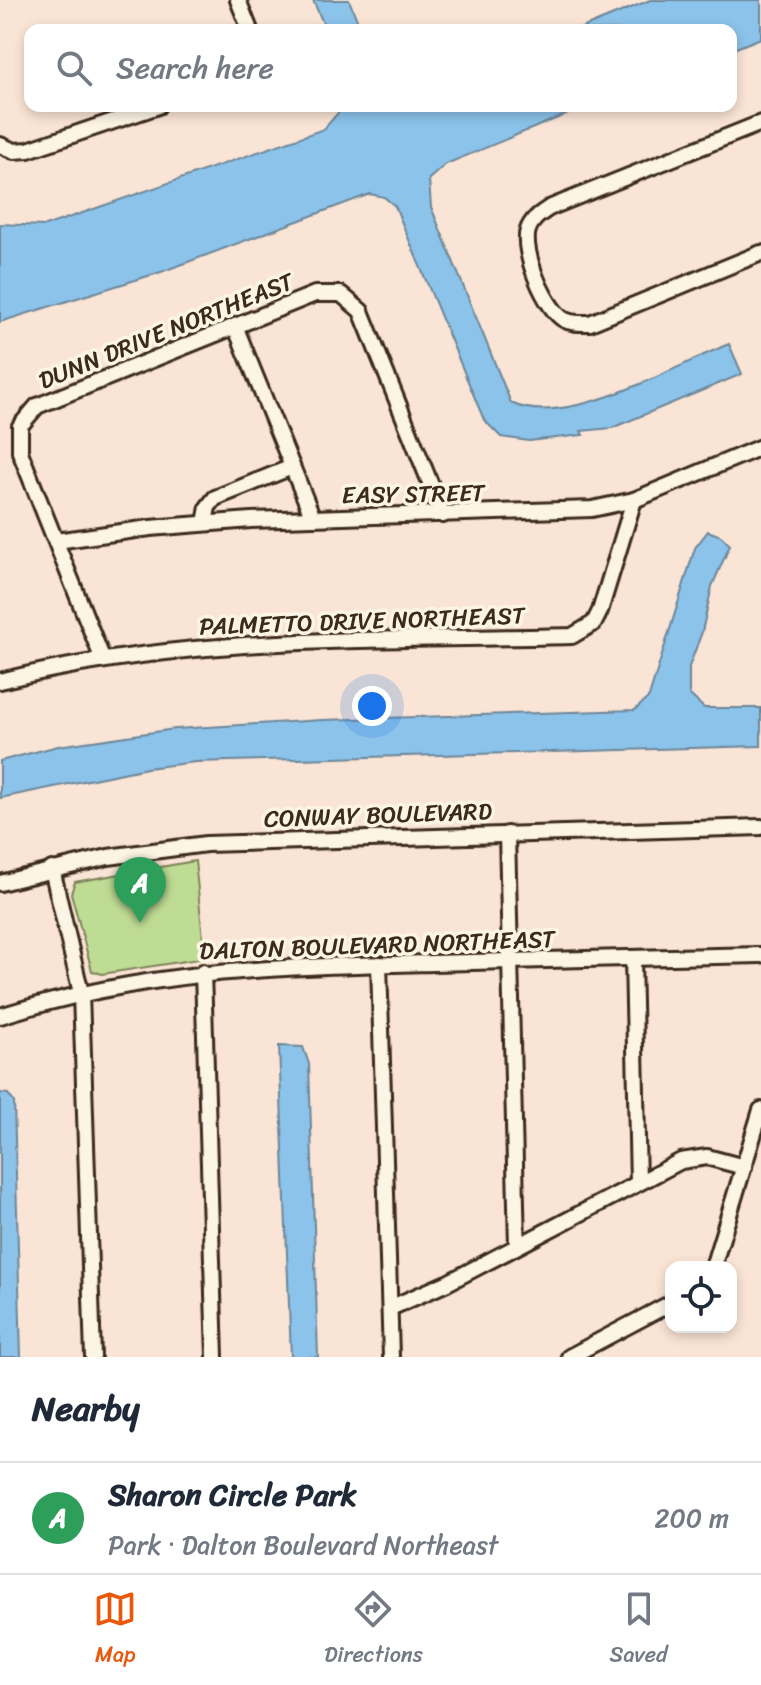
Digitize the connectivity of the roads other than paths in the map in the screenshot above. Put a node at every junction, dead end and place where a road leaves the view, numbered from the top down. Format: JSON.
{"nodes":[{"id":1,"x":238,"y":0,"type":"edge"},
{"id":2,"x":248,"y":24,"type":"edge"},
{"id":3,"x":140,"y":112,"type":"edge"},
{"id":4,"x":761,"y":123,"type":"edge"},
{"id":5,"x":0,"y":145,"type":"edge"},
{"id":6,"x":761,"y":253,"type":"edge"},
{"id":7,"x":235,"y":326,"type":"junction"},
{"id":8,"x":761,"y":447,"type":"edge"},
{"id":9,"x":292,"y":467,"type":"junction"},
{"id":10,"x":634,"y":500,"type":"junction"},
{"id":11,"x":443,"y":515,"type":"junction"},
{"id":12,"x":313,"y":518,"type":"junction"},
{"id":13,"x":205,"y":523,"type":"junction"},
{"id":14,"x":56,"y":541,"type":"junction"},
{"id":15,"x":103,"y":660,"type":"junction"},
{"id":16,"x":0,"y":681,"type":"edge"},
{"id":17,"x":761,"y":827,"type":"edge"},
{"id":18,"x":507,"y":834,"type":"junction"},
{"id":19,"x":52,"y":869,"type":"junction"},
{"id":20,"x":0,"y":883,"type":"edge"},
{"id":21,"x":761,"y":955,"type":"edge"},
{"id":22,"x":633,"y":958,"type":"junction"},
{"id":23,"x":510,"y":961,"type":"junction"},
{"id":24,"x":379,"y":964,"type":"junction"},
{"id":25,"x":203,"y":972,"type":"junction"},
{"id":26,"x":81,"y":993,"type":"junction"},
{"id":27,"x":0,"y":1016,"type":"edge"},
{"id":28,"x":761,"y":1110,"type":"edge"},
{"id":29,"x":744,"y":1167,"type":"junction"},
{"id":30,"x":638,"y":1183,"type":"junction"},
{"id":31,"x":517,"y":1246,"type":"junction"},
{"id":32,"x":715,"y":1261,"type":"edge"},
{"id":33,"x":665,"y":1306,"type":"edge"},
{"id":34,"x":390,"y":1308,"type":"junction"},
{"id":35,"x":93,"y":1357,"type":"edge"},
{"id":36,"x":215,"y":1357,"type":"edge"},
{"id":37,"x":391,"y":1357,"type":"edge"},
{"id":38,"x":569,"y":1357,"type":"edge"}],
"edges":[{"from":1,"to":2,"type":"street"},
{"from":3,"to":5,"type":"street"},
{"from":4,"to":6,"type":"street"},
{"from":7,"to":9,"type":"street"},
{"from":7,"to":11,"type":"street","name":"DUNN DRIVE NORTHEAST"},
{"from":7,"to":14,"type":"street","name":"DUNN DRIVE NORTHEAST"},
{"from":8,"to":10,"type":"street","name":"EASY STREET"},
{"from":9,"to":12,"type":"street"},
{"from":9,"to":13,"type":"street"},
{"from":10,"to":11,"type":"street","name":"EASY STREET"},
{"from":10,"to":15,"type":"street","name":"PALMETTO DRIVE NORTHEAST"},
{"from":11,"to":12,"type":"street","name":"EASY STREET"},
{"from":12,"to":13,"type":"street","name":"EASY STREET"},
{"from":13,"to":14,"type":"street","name":"EASY STREET"},
{"from":14,"to":15,"type":"street","name":"DUNN DRIVE NORTHEAST"},
{"from":15,"to":16,"type":"street","name":"PALMETTO DRIVE NORTHEAST"},
{"from":17,"to":18,"type":"street","name":"CONWAY BOULEVARD"},
{"from":18,"to":19,"type":"street","name":"CONWAY BOULEVARD"},
{"from":18,"to":23,"type":"street"},
{"from":19,"to":20,"type":"street","name":"CONWAY BOULEVARD"},
{"from":19,"to":26,"type":"street"},
{"from":21,"to":22,"type":"street","name":"DALTON BOULEVARD NORTHEAST"},
{"from":22,"to":23,"type":"street","name":"DALTON BOULEVARD NORTHEAST"},
{"from":22,"to":30,"type":"street"},
{"from":23,"to":24,"type":"street","name":"DALTON BOULEVARD NORTHEAST"},
{"from":23,"to":31,"type":"street"},
{"from":24,"to":25,"type":"street","name":"DALTON BOULEVARD NORTHEAST"},
{"from":24,"to":34,"type":"street"},
{"from":25,"to":26,"type":"street","name":"DALTON BOULEVARD NORTHEAST"},
{"from":25,"to":36,"type":"street"},
{"from":26,"to":27,"type":"street","name":"DALTON BOULEVARD NORTHEAST"},
{"from":26,"to":35,"type":"street"},
{"from":28,"to":29,"type":"street"},
{"from":29,"to":30,"type":"street"},
{"from":29,"to":32,"type":"street"},
{"from":30,"to":31,"type":"street"},
{"from":31,"to":34,"type":"street"},
{"from":33,"to":38,"type":"street"},
{"from":34,"to":37,"type":"street"}]}
